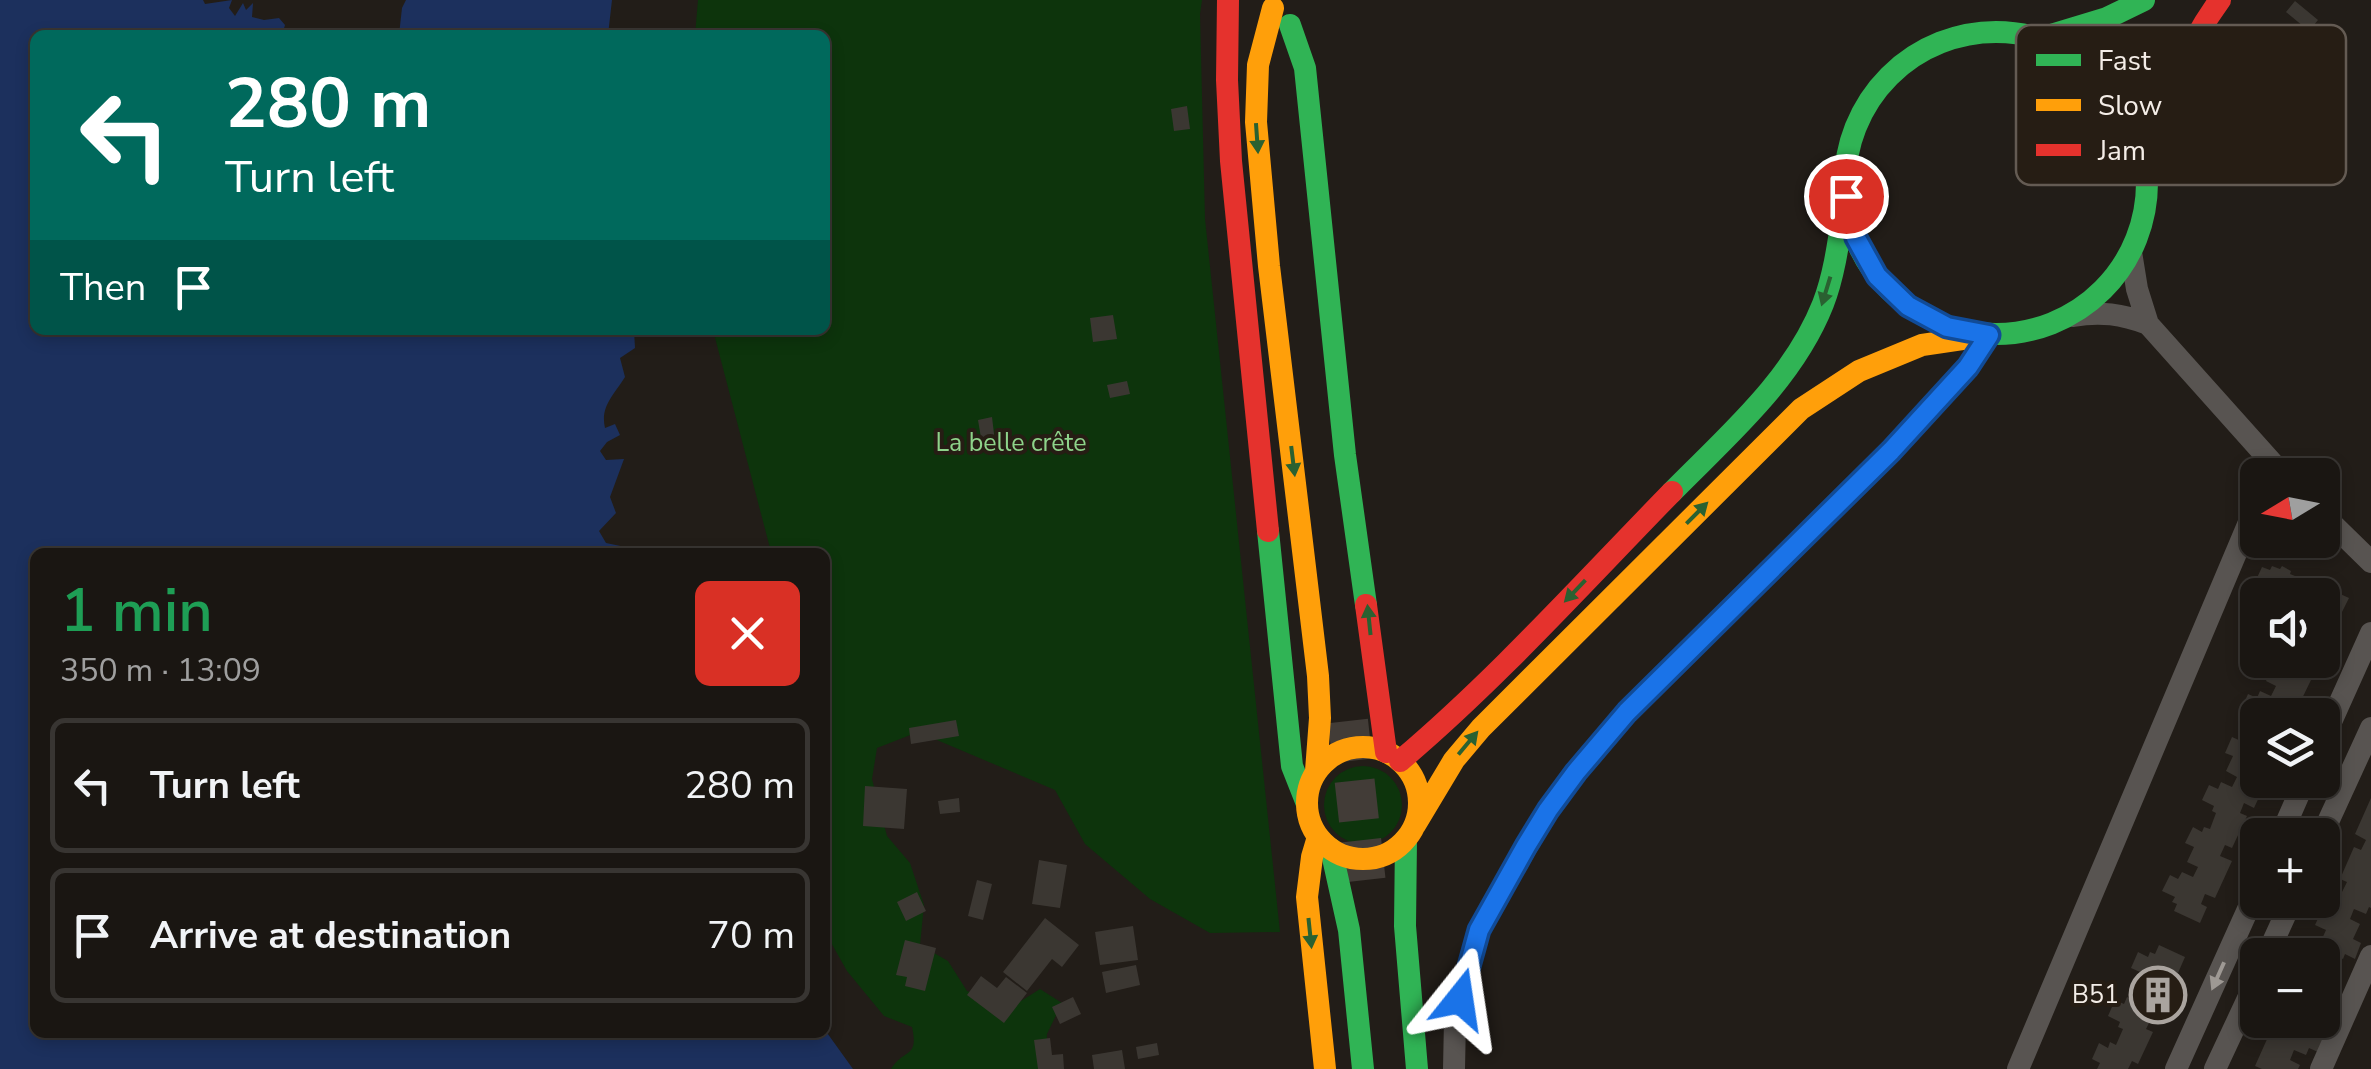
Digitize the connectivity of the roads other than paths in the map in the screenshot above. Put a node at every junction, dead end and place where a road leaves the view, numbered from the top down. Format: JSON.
{"nodes":[{"id":1,"x":1228,"y":0,"type":"edge"},
{"id":2,"x":2144,"y":0,"type":"edge"},
{"id":3,"x":2220,"y":0,"type":"edge"},
{"id":4,"x":1282,"y":8,"type":"edge"},
{"id":5,"x":2090,"y":25,"type":"edge"},
{"id":6,"x":2204,"y":25,"type":"edge"},
{"id":7,"x":2016,"y":34,"type":"edge"},
{"id":8,"x":1280,"y":137,"type":"dead end"},
{"id":9,"x":2147,"y":185,"type":"edge"},
{"id":10,"x":1846,"y":196,"type":"junction"},
{"id":11,"x":2131,"y":252,"type":"junction"},
{"id":12,"x":2073,"y":316,"type":"junction"},
{"id":13,"x":2148,"y":324,"type":"junction"},
{"id":14,"x":1989,"y":335,"type":"junction"},
{"id":15,"x":2263,"y":458,"type":"edge"},
{"id":16,"x":2340,"y":532,"type":"edge"},
{"id":17,"x":2240,"y":544,"type":"edge"},
{"id":18,"x":2371,"y":562,"type":"edge"},
{"id":19,"x":2371,"y":633,"type":"edge"},
{"id":20,"x":1376,"y":683,"type":"junction"},
{"id":21,"x":1475,"y":692,"type":"junction"},
{"id":22,"x":2340,"y":702,"type":"edge"},
{"id":23,"x":1360,"y":719,"type":"tunnel mouth"},
{"id":24,"x":2371,"y":728,"type":"edge"},
{"id":25,"x":1393,"y":756,"type":"junction"},
{"id":26,"x":1316,"y":771,"type":"junction"},
{"id":27,"x":1307,"y":804,"type":"junction"},
{"id":28,"x":2330,"y":818,"type":"edge"},
{"id":29,"x":1411,"y":832,"type":"junction"},
{"id":30,"x":1324,"y":843,"type":"junction"},
{"id":31,"x":2244,"y":918,"type":"edge"},
{"id":32,"x":2371,"y":956,"type":"edge"},
{"id":33,"x":2240,"y":1016,"type":"edge"},
{"id":34,"x":1384,"y":1050,"type":"dead end"},
{"id":35,"x":1325,"y":1069,"type":"edge"},
{"id":36,"x":1363,"y":1069,"type":"edge"},
{"id":37,"x":1398,"y":1069,"type":"edge"},
{"id":38,"x":1418,"y":1069,"type":"edge"},
{"id":39,"x":1454,"y":1069,"type":"edge"},
{"id":40,"x":2018,"y":1069,"type":"edge"},
{"id":41,"x":2176,"y":1069,"type":"edge"},
{"id":42,"x":2215,"y":1069,"type":"edge"},
{"id":43,"x":2320,"y":1069,"type":"edge"}],
"edges":[{"from":1,"to":27,"type":"main road"},
{"from":2,"to":5,"type":"main road"},
{"from":3,"to":6,"type":"main road"},
{"from":4,"to":8,"type":"main road"},
{"from":20,"to":4,"type":"main road","one_way":true},
{"from":4,"to":23,"type":"main road"},
{"from":4,"to":26,"type":"main road","one_way":true},
{"from":7,"to":10,"type":"main road"},
{"from":9,"to":11,"type":"main road"},
{"from":10,"to":14,"type":"main road"},
{"from":10,"to":21,"type":"main road","one_way":true},
{"from":11,"to":12,"type":"main road"},
{"from":11,"to":13,"type":"street"},
{"from":12,"to":13,"type":"street"},
{"from":12,"to":14,"type":"main road"},
{"from":13,"to":15,"type":"street"},
{"from":29,"to":14,"type":"main road","one_way":true},
{"from":14,"to":39,"type":"street"},
{"from":16,"to":18,"type":"street"},
{"from":17,"to":40,"type":"street"},
{"from":19,"to":22,"type":"street"},
{"from":20,"to":21,"type":"main road"},
{"from":20,"to":25,"type":"main road"},
{"from":21,"to":25,"type":"main road"},
{"from":24,"to":28,"type":"street"},
{"from":25,"to":26,"type":"main road"},
{"from":25,"to":29,"type":"main road"},
{"from":26,"to":27,"type":"main road"},
{"from":27,"to":30,"type":"main road"},
{"from":29,"to":30,"type":"main road"},
{"from":29,"to":38,"type":"main road"},
{"from":30,"to":35,"type":"main road","one_way":true},
{"from":30,"to":36,"type":"main road"},
{"from":31,"to":41,"type":"street","one_way":true},
{"from":32,"to":43,"type":"street"},
{"from":33,"to":42,"type":"street"},
{"from":34,"to":37,"type":"main road"}]}
